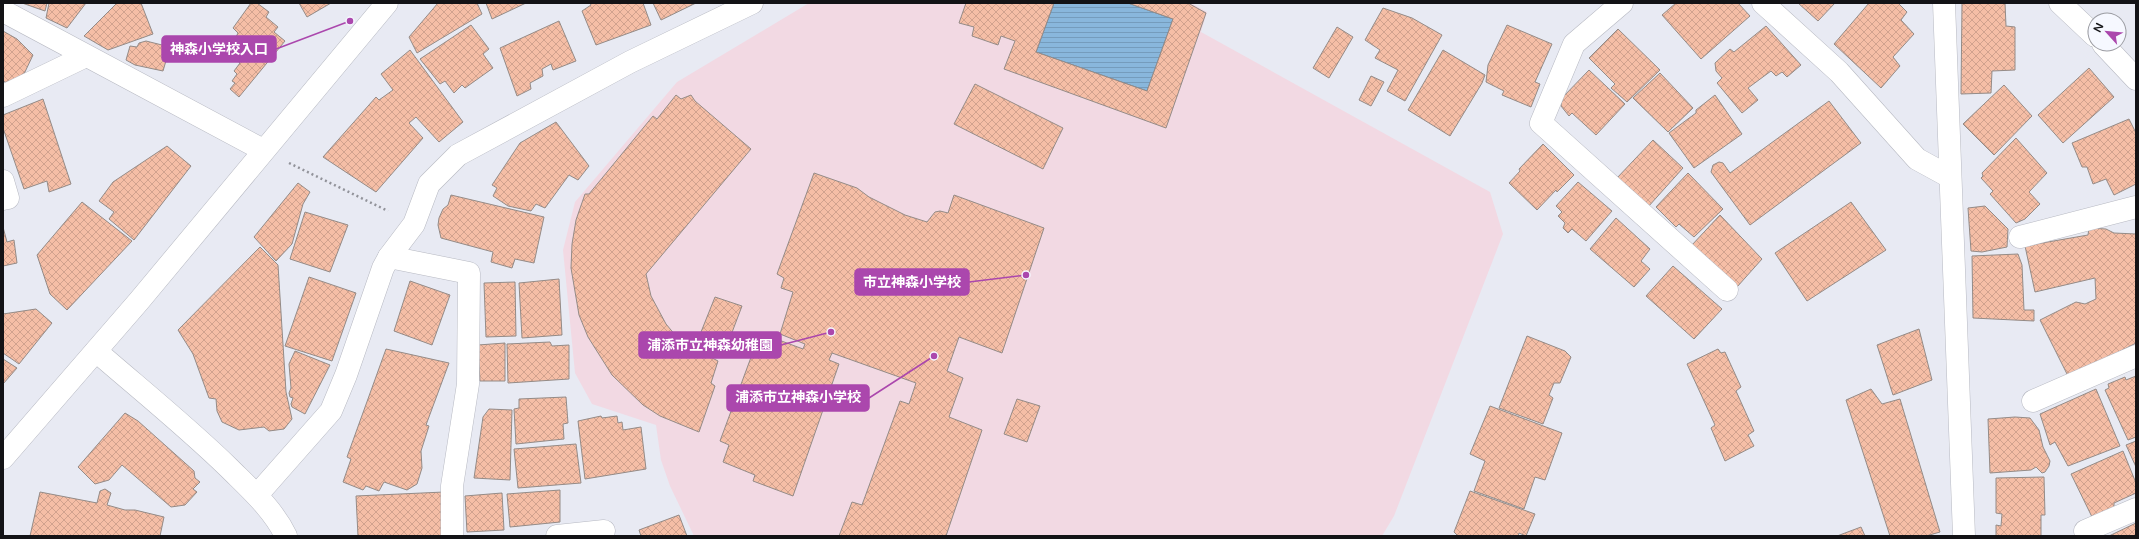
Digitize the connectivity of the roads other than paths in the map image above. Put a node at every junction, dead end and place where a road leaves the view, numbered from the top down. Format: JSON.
{"nodes":[{"id":1,"x":387,"y":3,"type":"edge"},
{"id":2,"x":752,"y":3,"type":"edge"},
{"id":3,"x":1622,"y":3,"type":"edge"},
{"id":4,"x":1763,"y":3,"type":"edge"},
{"id":5,"x":1944,"y":3,"type":"edge"},
{"id":6,"x":2060,"y":3,"type":"edge"},
{"id":7,"x":3,"y":11,"type":"edge"},
{"id":8,"x":2087,"y":28,"type":"edge"},
{"id":9,"x":2111,"y":52,"type":"edge"},
{"id":10,"x":86,"y":56,"type":"junction"},
{"id":11,"x":2136,"y":79,"type":"edge"},
{"id":12,"x":3,"y":96,"type":"edge"},
{"id":13,"x":263,"y":150,"type":"junction"},
{"id":14,"x":1950,"y":177,"type":"junction"},
{"id":15,"x":3,"y":182,"type":"edge"},
{"id":16,"x":3,"y":199,"type":"edge"},
{"id":17,"x":2136,"y":207,"type":"edge"},
{"id":18,"x":2020,"y":237,"type":"dead end"},
{"id":19,"x":389,"y":257,"type":"junction"},
{"id":20,"x":1727,"y":290,"type":"dead end"},
{"id":21,"x":96,"y":351,"type":"junction"},
{"id":22,"x":2136,"y":356,"type":"edge"},
{"id":23,"x":2033,"y":401,"type":"dead end"},
{"id":24,"x":3,"y":458,"type":"edge"},
{"id":25,"x":257,"y":495,"type":"junction"},
{"id":26,"x":2136,"y":510,"type":"edge"},
{"id":27,"x":2085,"y":531,"type":"dead end"},
{"id":28,"x":604,"y":532,"type":"dead end"},
{"id":29,"x":286,"y":536,"type":"edge"},
{"id":30,"x":452,"y":536,"type":"edge"},
{"id":31,"x":557,"y":536,"type":"edge"},
{"id":32,"x":1964,"y":536,"type":"edge"}],
"edges":[{"from":1,"to":13,"type":"street"},
{"from":2,"to":19,"type":"street"},
{"from":3,"to":20,"type":"street"},
{"from":4,"to":14,"type":"street"},
{"from":5,"to":14,"type":"street"},
{"from":6,"to":8,"type":"street"},
{"from":7,"to":10,"type":"street"},
{"from":9,"to":11,"type":"street"},
{"from":10,"to":12,"type":"street"},
{"from":10,"to":13,"type":"street"},
{"from":13,"to":21,"type":"street"},
{"from":14,"to":32,"type":"street"},
{"from":15,"to":16,"type":"street"},
{"from":17,"to":18,"type":"street"},
{"from":19,"to":25,"type":"street"},
{"from":19,"to":30,"type":"street"},
{"from":21,"to":24,"type":"street"},
{"from":21,"to":25,"type":"street"},
{"from":22,"to":23,"type":"street"},
{"from":25,"to":29,"type":"street"},
{"from":26,"to":27,"type":"street"},
{"from":28,"to":31,"type":"street"}]}
